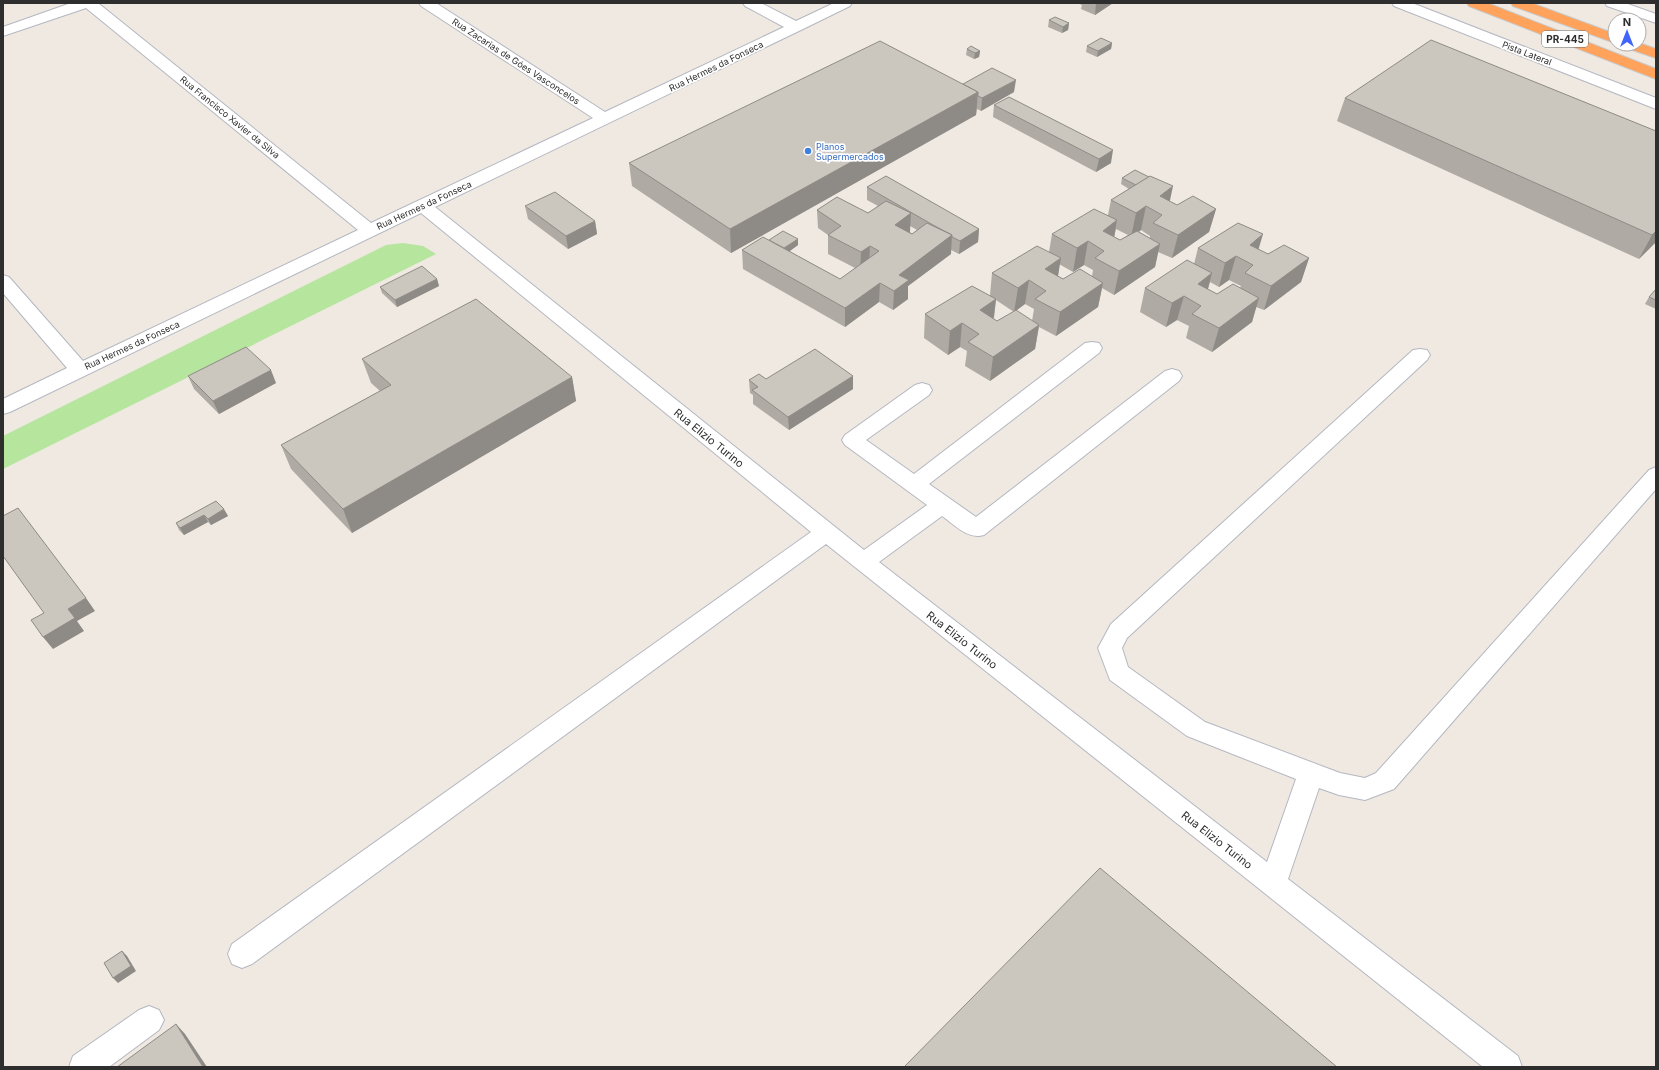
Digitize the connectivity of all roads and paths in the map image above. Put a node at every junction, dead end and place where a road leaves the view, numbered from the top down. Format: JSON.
{"nodes":[{"id":1,"x":85,"y":3,"type":"edge"},
{"id":2,"x":89,"y":3,"type":"edge"},
{"id":3,"x":426,"y":3,"type":"edge"},
{"id":4,"x":750,"y":3,"type":"edge"},
{"id":5,"x":845,"y":3,"type":"edge"},
{"id":6,"x":1399,"y":3,"type":"edge"},
{"id":7,"x":1474,"y":3,"type":"edge"},
{"id":8,"x":1518,"y":3,"type":"edge"},
{"id":9,"x":1612,"y":3,"type":"edge"},
{"id":10,"x":1656,"y":19,"type":"edge"},
{"id":11,"x":796,"y":27,"type":"junction"},
{"id":12,"x":3,"y":32,"type":"edge"},
{"id":13,"x":1607,"y":36,"type":"edge"},
{"id":14,"x":1656,"y":74,"type":"edge"},
{"id":15,"x":1656,"y":104,"type":"edge"},
{"id":16,"x":606,"y":119,"type":"junction"},
{"id":17,"x":423,"y":206,"type":"junction"},
{"id":18,"x":370,"y":231,"type":"junction"},
{"id":19,"x":3,"y":281,"type":"edge"},
{"id":20,"x":1092,"y":348,"type":"dead end"},
{"id":21,"x":1420,"y":355,"type":"dead end"},
{"id":22,"x":79,"y":369,"type":"junction"},
{"id":23,"x":1172,"y":376,"type":"dead end"},
{"id":24,"x":922,"y":390,"type":"dead end"},
{"id":25,"x":3,"y":407,"type":"edge"},
{"id":26,"x":1656,"y":475,"type":"edge"},
{"id":27,"x":914,"y":484,"type":"junction"},
{"id":28,"x":942,"y":504,"type":"junction"},
{"id":29,"x":826,"y":533,"type":"junction"},
{"id":30,"x":863,"y":562,"type":"junction"},
{"id":31,"x":1311,"y":773,"type":"junction"},
{"id":32,"x":1273,"y":883,"type":"junction"},
{"id":33,"x":242,"y":954,"type":"dead end"},
{"id":34,"x":149,"y":1020,"type":"dead end"},
{"id":35,"x":84,"y":1067,"type":"edge"},
{"id":36,"x":1507,"y":1067,"type":"edge"}],
"edges":[{"from":1,"to":12,"type":"street"},
{"from":2,"to":18,"type":"street","name":"Rua Francisco Xavier da Silva"},
{"from":3,"to":16,"type":"street","name":"Rua Zacarias de Góes Vasconcelos"},
{"from":4,"to":11,"type":"street"},
{"from":5,"to":11,"type":"street","name":"Rua Hermes da Fonseca"},
{"from":6,"to":15,"type":"street","name":"Pista Lateral","number":"PR-445"},
{"from":7,"to":14,"type":"highway","number":"PR-445"},
{"from":8,"to":13,"type":"highway","number":"PR-445"},
{"from":9,"to":10,"type":"street"},
{"from":11,"to":16,"type":"street","name":"Rua Hermes da Fonseca"},
{"from":16,"to":17,"type":"street","name":"Rua Hermes da Fonseca"},
{"from":17,"to":18,"type":"street","name":"Rua Hermes da Fonseca"},
{"from":17,"to":29,"type":"street","name":"Rua Elizio Turino"},
{"from":18,"to":22,"type":"street","name":"Rua Hermes da Fonseca"},
{"from":19,"to":22,"type":"street"},
{"from":20,"to":27,"type":"street"},
{"from":21,"to":31,"type":"street"},
{"from":22,"to":25,"type":"street","name":"Rua Hermes da Fonseca"},
{"from":23,"to":28,"type":"street"},
{"from":24,"to":27,"type":"street"},
{"from":26,"to":31,"type":"street"},
{"from":27,"to":28,"type":"street"},
{"from":28,"to":30,"type":"street"},
{"from":29,"to":30,"type":"street","name":"Rua Elizio Turino"},
{"from":29,"to":33,"type":"street"},
{"from":30,"to":32,"type":"street","name":"Rua Elizio Turino"},
{"from":31,"to":32,"type":"street"},
{"from":32,"to":36,"type":"street","name":"Rua Elizio Turino"},
{"from":34,"to":35,"type":"street"}]}
